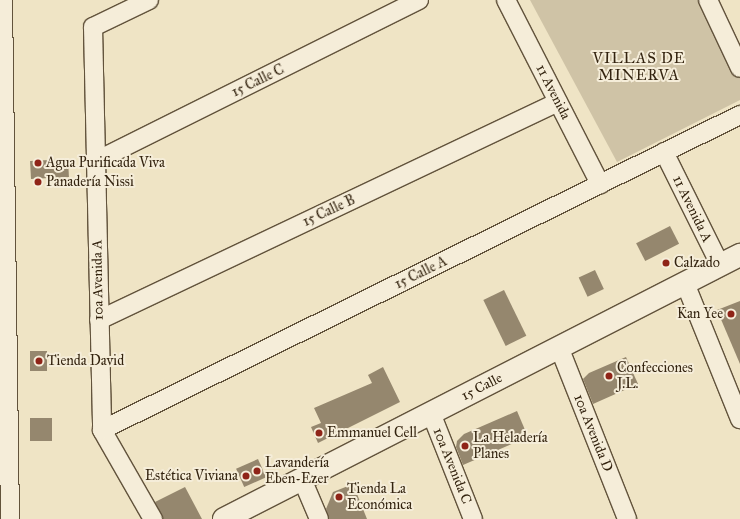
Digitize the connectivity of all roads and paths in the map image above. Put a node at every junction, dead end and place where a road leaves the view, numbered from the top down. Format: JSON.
{"nodes":[{"id":1,"x":3,"y":0,"type":"edge"},
{"id":2,"x":148,"y":0,"type":"edge"},
{"id":3,"x":419,"y":0,"type":"edge"},
{"id":4,"x":506,"y":0,"type":"edge"},
{"id":5,"x":708,"y":0,"type":"edge"},
{"id":6,"x":2,"y":38,"type":"edge"},
{"id":7,"x":740,"y":68,"type":"edge"},
{"id":8,"x":558,"y":102,"type":"junction"},
{"id":9,"x":740,"y":115,"type":"edge"},
{"id":10,"x":664,"y":152,"type":"junction"},
{"id":11,"x":96,"y":161,"type":"junction"},
{"id":12,"x":3,"y":174,"type":"edge"},
{"id":13,"x":600,"y":184,"type":"junction"},
{"id":14,"x":740,"y":255,"type":"edge"},
{"id":15,"x":720,"y":266,"type":"junction"},
{"id":16,"x":685,"y":283,"type":"junction"},
{"id":17,"x":99,"y":320,"type":"junction"},
{"id":18,"x":559,"y":347,"type":"junction"},
{"id":19,"x":431,"y":413,"type":"junction"},
{"id":20,"x":740,"y":419,"type":"edge"},
{"id":21,"x":102,"y":430,"type":"junction"},
{"id":22,"x":302,"y":479,"type":"junction"},
{"id":23,"x":10,"y":519,"type":"edge"},
{"id":24,"x":153,"y":519,"type":"edge"},
{"id":25,"x":224,"y":519,"type":"edge"},
{"id":26,"x":319,"y":519,"type":"edge"},
{"id":27,"x":473,"y":519,"type":"edge"},
{"id":28,"x":627,"y":519,"type":"edge"}],
"edges":[{"from":1,"to":6,"type":"street"},
{"from":2,"to":11,"type":"street","name":"10a Avenida A"},
{"from":3,"to":11,"type":"street","name":"15 Calle C"},
{"from":4,"to":8,"type":"street","name":"11 Avenida"},
{"from":5,"to":7,"type":"street"},
{"from":6,"to":12,"type":"street"},
{"from":8,"to":13,"type":"street","name":"11 Avenida"},
{"from":8,"to":17,"type":"street","name":"15 Calle B"},
{"from":9,"to":10,"type":"street","name":"15 Calle A"},
{"from":10,"to":13,"type":"street","name":"15 Calle A"},
{"from":10,"to":15,"type":"street","name":"11 Avenida A"},
{"from":11,"to":17,"type":"street","name":"10a Avenida A"},
{"from":12,"to":23,"type":"street"},
{"from":13,"to":21,"type":"street","name":"15 Calle A"},
{"from":14,"to":15,"type":"street","name":"15 Calle"},
{"from":15,"to":16,"type":"street","name":"15 Calle"},
{"from":16,"to":18,"type":"street","name":"15 Calle"},
{"from":16,"to":20,"type":"street"},
{"from":17,"to":21,"type":"street","name":"10a Avenida A"},
{"from":18,"to":19,"type":"street","name":"15 Calle"},
{"from":18,"to":28,"type":"street","name":"10a Avenida D"},
{"from":19,"to":22,"type":"street","name":"15 Calle"},
{"from":19,"to":27,"type":"street","name":"10a Avenida C"},
{"from":21,"to":24,"type":"street","name":"10a Avenida A"},
{"from":22,"to":25,"type":"street","name":"15 Calle"},
{"from":22,"to":26,"type":"street"}]}
